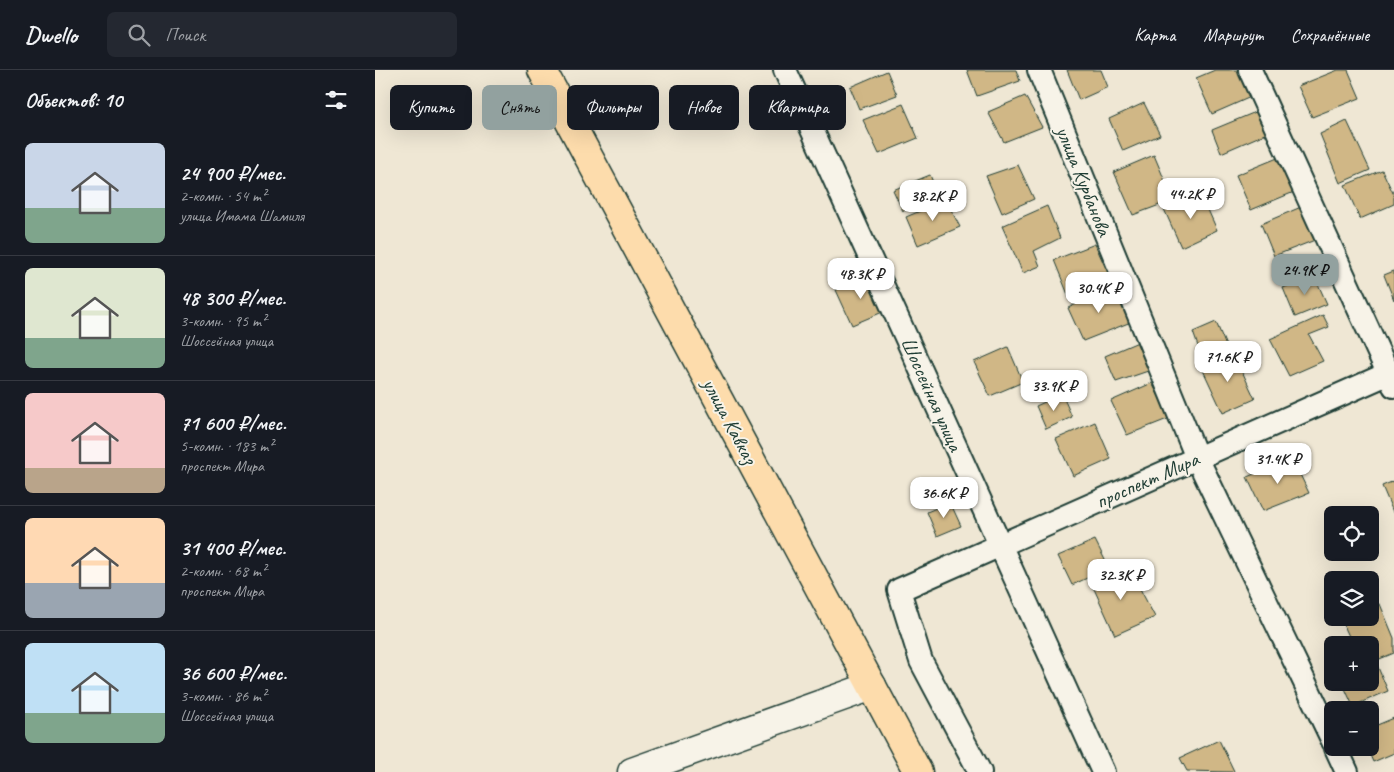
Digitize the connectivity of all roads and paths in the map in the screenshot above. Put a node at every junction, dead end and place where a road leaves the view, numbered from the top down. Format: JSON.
{"nodes":[{"id":1,"x":542,"y":70,"type":"edge"},
{"id":2,"x":785,"y":70,"type":"edge"},
{"id":3,"x":1039,"y":70,"type":"edge"},
{"id":4,"x":1250,"y":70,"type":"edge"},
{"id":5,"x":1392,"y":377,"type":"edge"},
{"id":6,"x":1197,"y":458,"type":"junction"},
{"id":7,"x":1001,"y":545,"type":"junction"},
{"id":8,"x":872,"y":686,"type":"junction"},
{"id":9,"x":1324,"y":722,"type":"edge"},
{"id":10,"x":1340,"y":756,"type":"edge"},
{"id":11,"x":632,"y":772,"type":"edge"},
{"id":12,"x":918,"y":772,"type":"edge"},
{"id":13,"x":980,"y":772,"type":"edge"},
{"id":14,"x":1103,"y":772,"type":"edge"},
{"id":15,"x":1347,"y":772,"type":"edge"}],
"edges":[{"from":1,"to":8,"type":"highway","name":"улица Кавказ"},
{"from":2,"to":7,"type":"street","name":"Шоссейная улица"},
{"from":3,"to":6,"type":"street","name":"улица Курбанова"},
{"from":4,"to":5,"type":"street"},
{"from":5,"to":6,"type":"street","name":"проспект Мира"},
{"from":6,"to":7,"type":"street","name":"проспект Мира"},
{"from":6,"to":9,"type":"street","name":"улица Курбанова"},
{"from":7,"to":13,"type":"street","name":"проспект Мира"},
{"from":7,"to":14,"type":"street","name":"Шоссейная улица"},
{"from":8,"to":11,"type":"street"},
{"from":8,"to":12,"type":"highway","name":"улица Кавказ"},
{"from":10,"to":15,"type":"street"}]}
